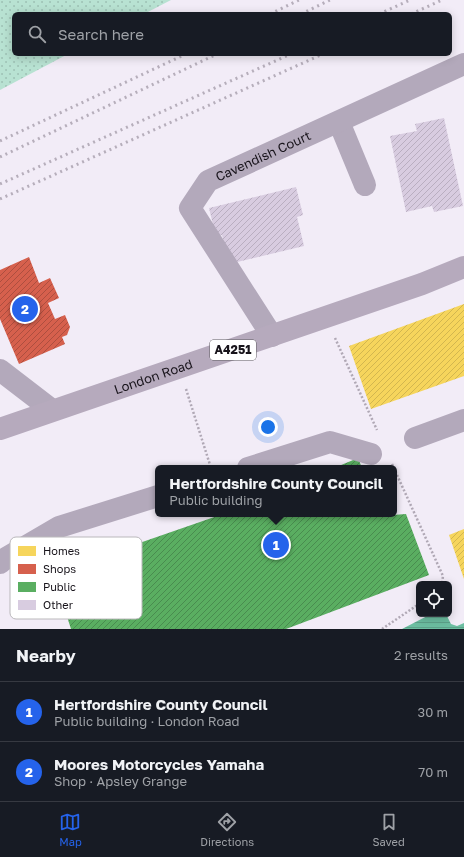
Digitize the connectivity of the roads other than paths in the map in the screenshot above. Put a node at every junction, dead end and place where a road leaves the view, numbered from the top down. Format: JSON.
{"nodes":[{"id":1,"x":464,"y":64,"type":"edge"},
{"id":2,"x":339,"y":122,"type":"junction"},
{"id":3,"x":365,"y":184,"type":"dead end"},
{"id":4,"x":464,"y":267,"type":"edge"},
{"id":5,"x":272,"y":336,"type":"junction"},
{"id":6,"x":0,"y":370,"type":"edge"},
{"id":7,"x":52,"y":410,"type":"junction"},
{"id":8,"x":464,"y":420,"type":"edge"},
{"id":9,"x":0,"y":429,"type":"edge"},
{"id":10,"x":415,"y":438,"type":"dead end"},
{"id":11,"x":371,"y":454,"type":"dead end"},
{"id":12,"x":257,"y":465,"type":"edge"},
{"id":13,"x":155,"y":497,"type":"edge"},
{"id":14,"x":42,"y":537,"type":"edge"},
{"id":15,"x":10,"y":556,"type":"edge"},
{"id":16,"x":0,"y":563,"type":"edge"}],
"edges":[{"from":1,"to":2,"type":"street","name":"Cavendish Court"},
{"from":2,"to":3,"type":"street"},
{"from":2,"to":5,"type":"street","name":"Cavendish Court"},
{"from":4,"to":5,"type":"main road","name":"London Road","number":"A4251"},
{"from":5,"to":7,"type":"main road","name":"London Road","number":"A4251"},
{"from":6,"to":7,"type":"street"},
{"from":7,"to":9,"type":"main road","name":"London Road","number":"A4251"},
{"from":8,"to":10,"type":"street"},
{"from":11,"to":12,"type":"street"},
{"from":13,"to":14,"type":"street"},
{"from":15,"to":16,"type":"street"}]}
